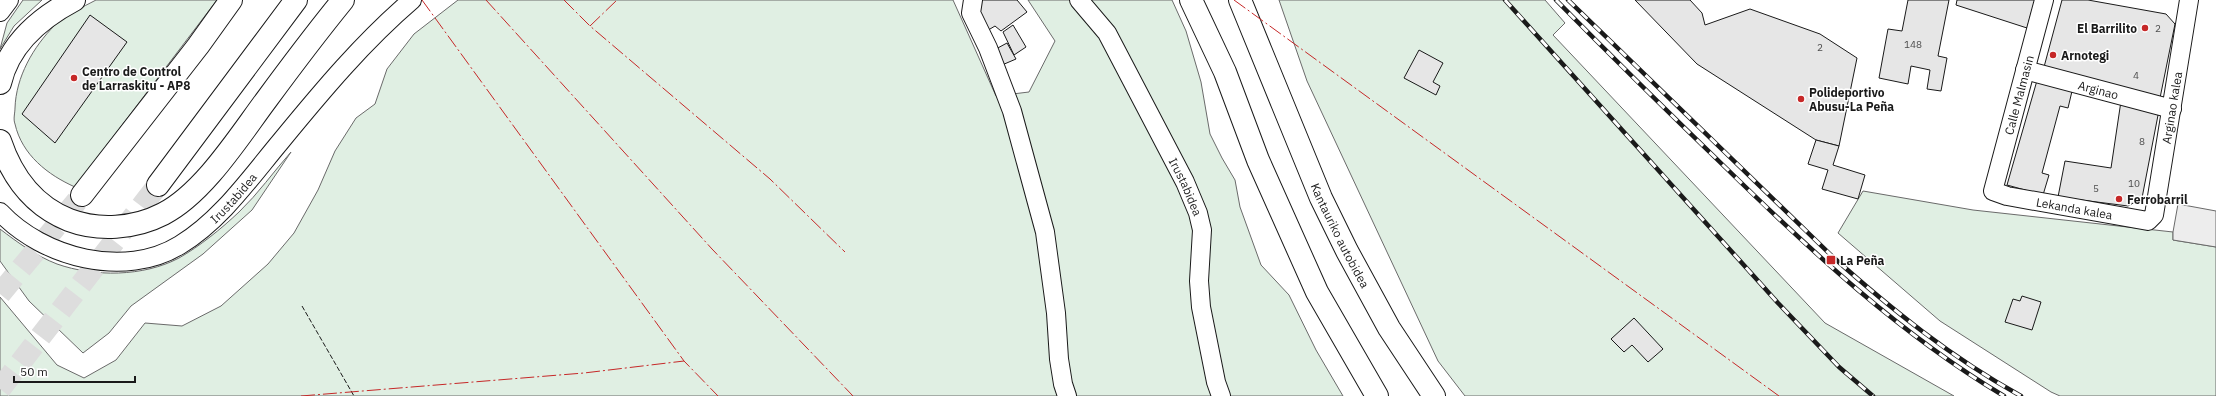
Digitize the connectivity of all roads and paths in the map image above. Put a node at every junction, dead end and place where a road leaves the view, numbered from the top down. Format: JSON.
{"nodes":[{"id":1,"x":9,"y":0,"type":"edge"},
{"id":2,"x":74,"y":0,"type":"edge"},
{"id":3,"x":231,"y":0,"type":"edge"},
{"id":4,"x":239,"y":0,"type":"edge"},
{"id":5,"x":296,"y":0,"type":"edge"},
{"id":6,"x":308,"y":0,"type":"edge"},
{"id":7,"x":343,"y":0,"type":"edge"},
{"id":8,"x":412,"y":0,"type":"edge"},
{"id":9,"x":973,"y":0,"type":"edge"},
{"id":10,"x":1079,"y":0,"type":"edge"},
{"id":11,"x":1191,"y":0,"type":"edge"},
{"id":12,"x":1208,"y":0,"type":"edge"},
{"id":13,"x":1240,"y":0,"type":"edge"},
{"id":14,"x":1254,"y":0,"type":"edge"},
{"id":15,"x":2044,"y":0,"type":"edge"},
{"id":16,"x":2189,"y":0,"type":"edge"},
{"id":17,"x":0,"y":12,"type":"edge"},
{"id":18,"x":198,"y":46,"type":"junction"},
{"id":19,"x":1267,"y":65,"type":"junction"},
{"id":20,"x":2025,"y":70,"type":"junction"},
{"id":21,"x":1224,"y":72,"type":"junction"},
{"id":22,"x":0,"y":83,"type":"edge"},
{"id":23,"x":230,"y":88,"type":"junction"},
{"id":24,"x":2172,"y":109,"type":"junction"},
{"id":25,"x":0,"y":141,"type":"edge"},
{"id":26,"x":158,"y":185,"type":"tunnel mouth"},
{"id":27,"x":1993,"y":191,"type":"joint"},
{"id":28,"x":82,"y":195,"type":"tunnel mouth"},
{"id":29,"x":0,"y":212,"type":"edge"},
{"id":30,"x":2154,"y":215,"type":"joint"},
{"id":31,"x":1068,"y":396,"type":"edge"},
{"id":32,"x":1221,"y":396,"type":"edge"},
{"id":33,"x":1377,"y":396,"type":"edge"},
{"id":34,"x":1434,"y":396,"type":"edge"}],
"edges":[{"from":1,"to":17,"type":"street"},
{"from":2,"to":22,"type":"highway"},
{"from":3,"to":18,"type":"highway"},
{"from":4,"to":18,"type":"highway"},
{"from":5,"to":23,"type":"highway"},
{"from":6,"to":23,"type":"highway"},
{"from":7,"to":25,"type":"highway"},
{"from":8,"to":29,"type":"street","name":"Irustabidea"},
{"from":9,"to":31,"type":"street"},
{"from":10,"to":32,"type":"street","name":"Irustabidea"},
{"from":11,"to":21,"type":"highway"},
{"from":12,"to":21,"type":"highway"},
{"from":13,"to":19,"type":"highway"},
{"from":14,"to":19,"type":"highway"},
{"from":15,"to":20,"type":"street","name":"Calle Malmasin"},
{"from":16,"to":24,"type":"street","name":"Arginao kalea"},
{"from":18,"to":28,"type":"highway"},
{"from":19,"to":34,"type":"highway","name":"Kantauriko autobidea"},
{"from":20,"to":24,"type":"street","name":"Arginao"},
{"from":20,"to":27,"type":"street","name":"Calle Malmasin"},
{"from":21,"to":33,"type":"highway"},
{"from":23,"to":26,"type":"highway"},
{"from":24,"to":30,"type":"street","name":"Arginao kalea"},
{"from":27,"to":30,"type":"street","name":"Lekanda kalea"}]}
